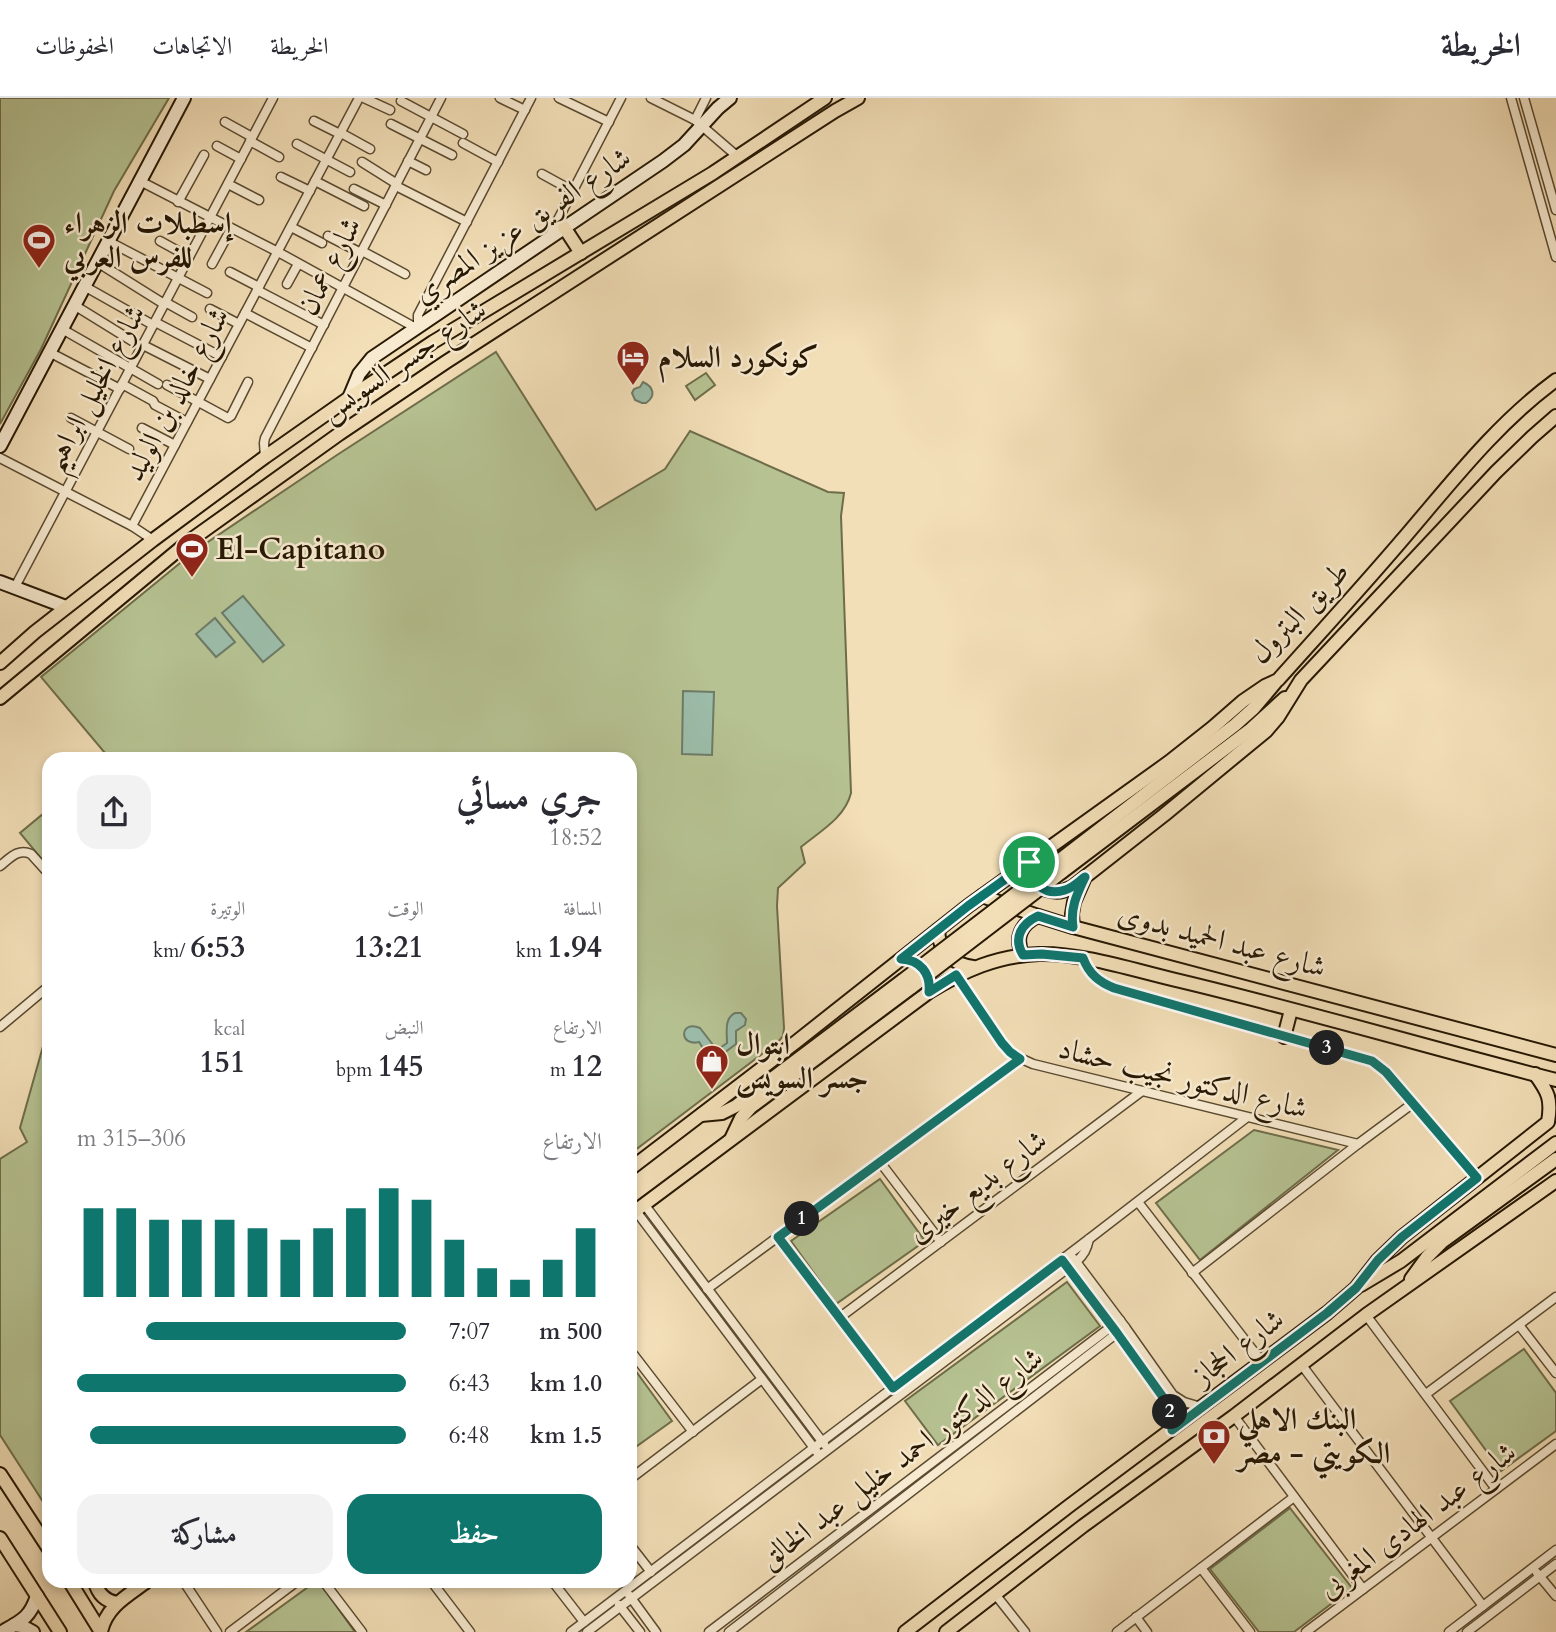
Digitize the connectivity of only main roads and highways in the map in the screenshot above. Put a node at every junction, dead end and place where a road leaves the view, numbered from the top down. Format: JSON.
{"nodes":[{"id":1,"x":858,"y":98,"type":"edge"},
{"id":2,"x":823,"y":99,"type":"edge"},
{"id":3,"x":564,"y":227,"type":"road end"},
{"id":4,"x":581,"y":253,"type":"junction"},
{"id":5,"x":433,"y":342,"type":"junction"},
{"id":6,"x":446,"y":362,"type":"junction"},
{"id":7,"x":395,"y":366,"type":"junction"},
{"id":8,"x":1556,"y":380,"type":"edge"},
{"id":9,"x":410,"y":386,"type":"junction"},
{"id":10,"x":1556,"y":416,"type":"edge"},
{"id":11,"x":0,"y":663,"type":"edge"},
{"id":12,"x":1278,"y":680,"type":"junction"},
{"id":13,"x":1291,"y":695,"type":"junction"},
{"id":14,"x":0,"y":698,"type":"edge"},
{"id":15,"x":1029,"y":862,"type":"junction"},
{"id":16,"x":1060,"y":867,"type":"junction"},
{"id":17,"x":1085,"y":877,"type":"junction"},
{"id":18,"x":982,"y":896,"type":"junction"},
{"id":19,"x":1038,"y":916,"type":"junction"},
{"id":20,"x":1073,"y":927,"type":"junction"},
{"id":21,"x":938,"y":930,"type":"junction"},
{"id":22,"x":1023,"y":955,"type":"junction"},
{"id":23,"x":901,"y":959,"type":"junction"},
{"id":24,"x":973,"y":967,"type":"junction"},
{"id":25,"x":908,"y":983,"type":"junction"},
{"id":26,"x":929,"y":992,"type":"junction"},
{"id":27,"x":1291,"y":1010,"type":"junction"},
{"id":28,"x":1284,"y":1037,"type":"road end"},
{"id":29,"x":1556,"y":1055,"type":"edge"},
{"id":30,"x":1535,"y":1074,"type":"junction"},
{"id":31,"x":1556,"y":1080,"type":"edge"},
{"id":32,"x":701,"y":1115,"type":"junction"},
{"id":33,"x":1552,"y":1119,"type":"edge"},
{"id":34,"x":730,"y":1140,"type":"junction"},
{"id":35,"x":1556,"y":1143,"type":"edge"},
{"id":36,"x":1556,"y":1159,"type":"edge"},
{"id":37,"x":637,"y":1164,"type":"edge"},
{"id":38,"x":1556,"y":1181,"type":"edge"},
{"id":39,"x":637,"y":1210,"type":"edge"},
{"id":40,"x":1408,"y":1285,"type":"junction"},
{"id":41,"x":1356,"y":1288,"type":"junction"},
{"id":42,"x":0,"y":1474,"type":"edge"},
{"id":43,"x":1098,"y":1485,"type":"junction"},
{"id":44,"x":1069,"y":1506,"type":"junction"},
{"id":45,"x":1111,"y":1507,"type":"junction"},
{"id":46,"x":1083,"y":1526,"type":"junction"},
{"id":47,"x":0,"y":1538,"type":"edge"},
{"id":48,"x":42,"y":1538,"type":"edge"},
{"id":49,"x":74,"y":1588,"type":"edge"},
{"id":50,"x":96,"y":1588,"type":"edge"},
{"id":51,"x":138,"y":1588,"type":"edge"},
{"id":52,"x":117,"y":1603,"type":"junction"},
{"id":53,"x":60,"y":1632,"type":"edge"},
{"id":54,"x":101,"y":1632,"type":"edge"},
{"id":55,"x":905,"y":1632,"type":"edge"},
{"id":56,"x":946,"y":1632,"type":"edge"}],
"edges":[{"from":1,"to":6,"type":"main road","name":"شارع جسر السويس"},
{"from":2,"to":4,"type":"main road","name":"شارع جسر السويس"},
{"from":3,"to":4,"type":"main road"},
{"from":4,"to":5,"type":"main road","name":"شارع جسر السويس"},
{"from":5,"to":6,"type":"main road"},
{"from":5,"to":7,"type":"main road","name":"شارع جسر السويس"},
{"from":6,"to":9,"type":"main road","name":"شارع جسر السويس"},
{"from":7,"to":9,"type":"main road"},
{"from":7,"to":11,"type":"main road","name":"شارع جسر السويس"},
{"from":8,"to":12,"type":"main road","name":"طريق البترول"},
{"from":9,"to":14,"type":"main road","name":"شارع جسر السويس"},
{"from":10,"to":13,"type":"main road","name":"طريق البترول"},
{"from":12,"to":15,"type":"main road","name":"طريق البترول"},
{"from":12,"to":16,"type":"main road"},
{"from":13,"to":16,"type":"main road"},
{"from":13,"to":17,"type":"main road","name":"طريق البترول"},
{"from":15,"to":17,"type":"main road","name":"طريق البترول"},
{"from":15,"to":18,"type":"main road","name":"طريق البترول"},
{"from":16,"to":25,"type":"main road","bridge":true},
{"from":17,"to":20,"type":"main road"},
{"from":18,"to":19,"type":"main road","name":"شارع عبد الحميد بدوى"},
{"from":18,"to":21,"type":"main road"},
{"from":19,"to":20,"type":"main road","name":"شارع عبد الحميد بدوى"},
{"from":19,"to":22,"type":"main road"},
{"from":20,"to":29,"type":"main road","name":"شارع عبد الحميد بدوى"},
{"from":21,"to":23,"type":"main road"},
{"from":21,"to":24,"type":"main road"},
{"from":22,"to":24,"type":"main road","name":"شارع عبد الحميد بدوى"},
{"from":22,"to":27,"type":"main road","name":"شارع عبد الحميد بدوى"},
{"from":23,"to":26,"type":"main road"},
{"from":23,"to":32,"type":"main road"},
{"from":24,"to":26,"type":"main road","name":"شارع عبد الحميد بدوى"},
{"from":25,"to":32,"type":"main road"},
{"from":25,"to":34,"type":"main road"},
{"from":26,"to":34,"type":"main road","name":"شارع عبد الحميد بدوى"},
{"from":27,"to":28,"type":"main road"},
{"from":27,"to":30,"type":"main road","name":"شارع عبد الحميد بدوى"},
{"from":30,"to":31,"type":"main road","name":"شارع عبد الحميد بدوى"},
{"from":30,"to":33,"type":"main road","name":"شارع الحجاز"},
{"from":32,"to":37,"type":"main road"},
{"from":33,"to":41,"type":"main road","name":"شارع الحجاز"},
{"from":34,"to":39,"type":"main road","name":"شارع عبد الحميد بدوى"},
{"from":35,"to":41,"type":"main road"},
{"from":36,"to":40,"type":"main road"},
{"from":38,"to":40,"type":"main road","name":"شارع الحجاز"},
{"from":40,"to":45,"type":"main road","name":"شارع الحجاز"},
{"from":41,"to":43,"type":"main road","name":"شارع الحجاز"},
{"from":42,"to":48,"type":"main road"},
{"from":43,"to":44,"type":"main road","name":"شارع الحجاز"},
{"from":43,"to":45,"type":"main road"},
{"from":44,"to":46,"type":"main road"},
{"from":44,"to":55,"type":"main road","name":"شارع الحجاز"},
{"from":45,"to":46,"type":"main road","name":"شارع الحجاز"},
{"from":46,"to":56,"type":"main road","name":"شارع الحجاز"},
{"from":47,"to":53,"type":"main road"},
{"from":49,"to":54,"type":"main road"},
{"from":50,"to":52,"type":"main road"},
{"from":51,"to":52,"type":"main road"},
{"from":52,"to":54,"type":"main road"}]}
